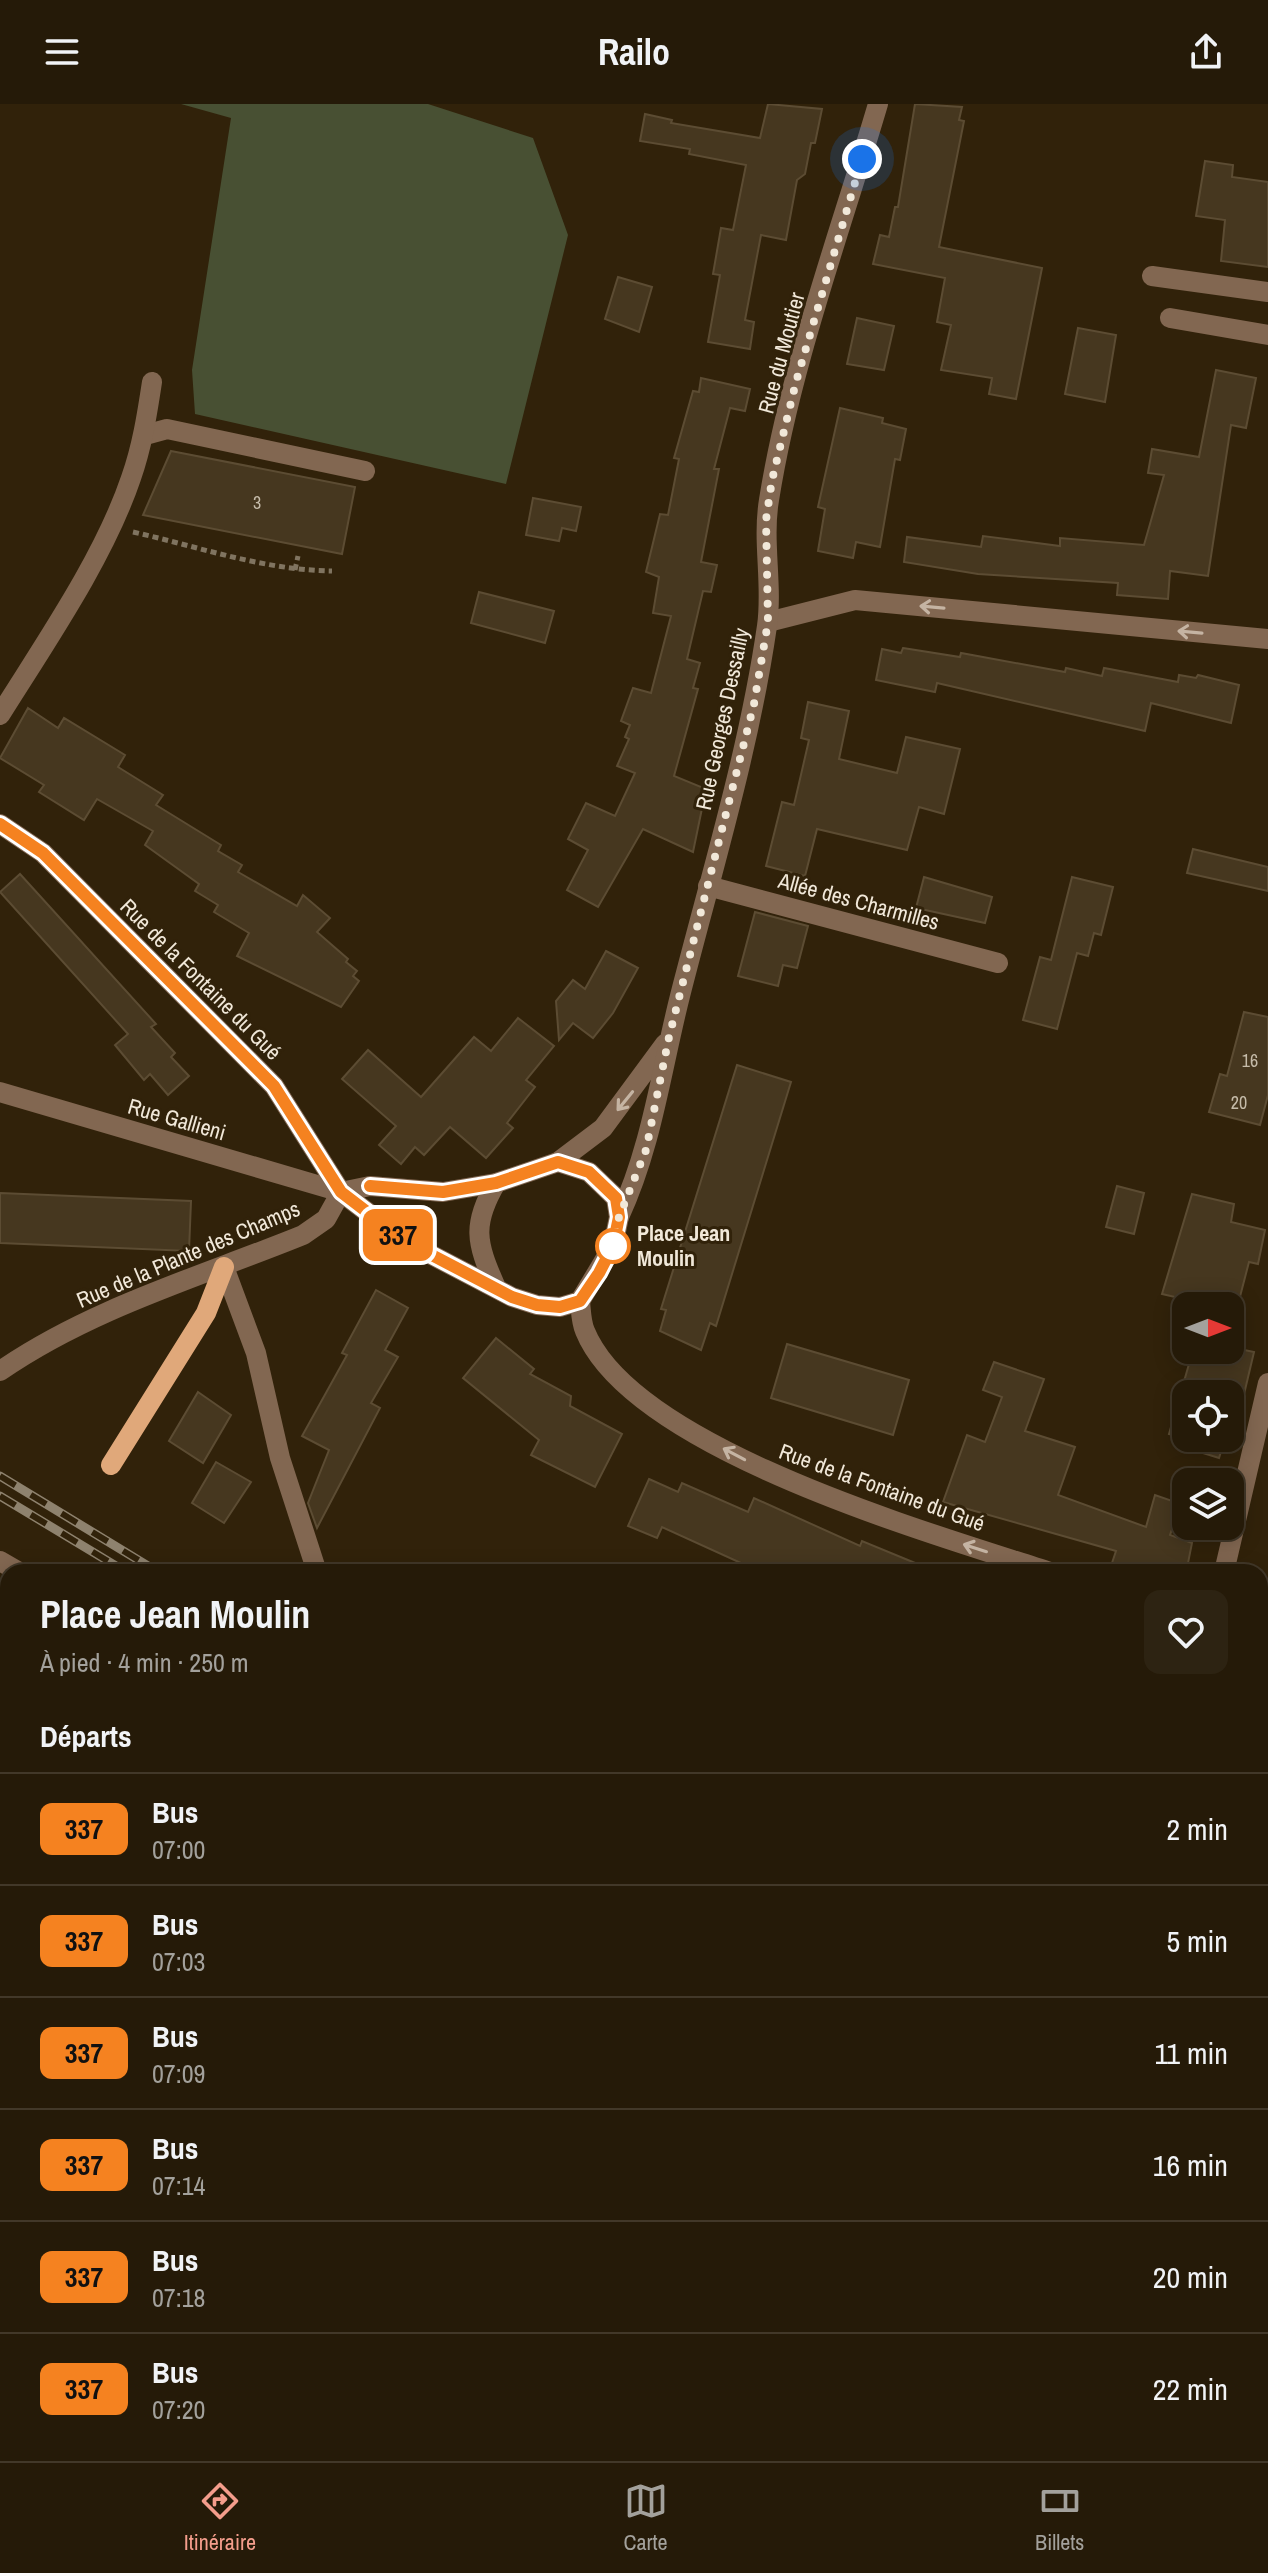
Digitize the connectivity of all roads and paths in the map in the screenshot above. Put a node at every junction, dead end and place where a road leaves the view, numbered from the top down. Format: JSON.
{"nodes":[{"id":1,"x":878,"y":104,"type":"edge"},
{"id":2,"x":1152,"y":276,"type":"dead end"},
{"id":3,"x":1268,"y":292,"type":"edge"},
{"id":4,"x":1170,"y":318,"type":"dead end"},
{"id":5,"x":1268,"y":335,"type":"edge"},
{"id":6,"x":152,"y":382,"type":"dead end"},
{"id":7,"x":145,"y":435,"type":"junction"},
{"id":8,"x":365,"y":471,"type":"dead end"},
{"id":9,"x":109,"y":527,"type":"junction"},
{"id":10,"x":167,"y":530,"type":"dead end"},
{"id":11,"x":165,"y":539,"type":"junction"},
{"id":12,"x":298,"y":556,"type":"dead end"},
{"id":13,"x":295,"y":570,"type":"junction"},
{"id":14,"x":332,"y":571,"type":"dead end"},
{"id":15,"x":768,"y":622,"type":"junction"},
{"id":16,"x":1268,"y":639,"type":"edge"},
{"id":17,"x":0,"y":715,"type":"edge"},
{"id":18,"x":0,"y":824,"type":"edge"},
{"id":19,"x":708,"y":886,"type":"junction"},
{"id":20,"x":998,"y":963,"type":"dead end"},
{"id":21,"x":669,"y":1037,"type":"junction"},
{"id":22,"x":0,"y":1092,"type":"edge"},
{"id":23,"x":558,"y":1162,"type":"junction"},
{"id":24,"x":496,"y":1183,"type":"junction"},
{"id":25,"x":341,"y":1192,"type":"junction"},
{"id":26,"x":619,"y":1217,"type":"junction"},
{"id":27,"x":224,"y":1267,"type":"junction"},
{"id":28,"x":495,"y":1285,"type":"junction"},
{"id":29,"x":580,"y":1301,"type":"junction"},
{"id":30,"x":0,"y":1371,"type":"edge"},
{"id":31,"x":1268,"y":1383,"type":"edge"},
{"id":32,"x":111,"y":1465,"type":"dead end"},
{"id":33,"x":314,"y":1564,"type":"edge"},
{"id":34,"x":1026,"y":1564,"type":"edge"},
{"id":35,"x":1226,"y":1564,"type":"edge"}],
"edges":[{"from":1,"to":15,"type":"street","name":"Rue du Moutier"},
{"from":2,"to":3,"type":"street"},
{"from":4,"to":5,"type":"street"},
{"from":6,"to":7,"type":"street"},
{"from":7,"to":8,"type":"street"},
{"from":7,"to":9,"type":"street"},
{"from":9,"to":11,"type":"path"},
{"from":9,"to":17,"type":"street"},
{"from":10,"to":11,"type":"path"},
{"from":11,"to":13,"type":"path"},
{"from":12,"to":13,"type":"path"},
{"from":13,"to":14,"type":"path"},
{"from":16,"to":15,"type":"street","name":"Rue Georges Dessailly","one_way":true},
{"from":15,"to":19,"type":"street","name":"Rue Georges Dessailly"},
{"from":18,"to":25,"type":"street","name":"Rue de la Fontaine du Gué"},
{"from":19,"to":20,"type":"street","name":"Allée des Charmilles"},
{"from":19,"to":21,"type":"street","name":"Rue Georges Dessailly"},
{"from":21,"to":23,"type":"street","name":"Rue Georges Dessailly","one_way":true},
{"from":21,"to":26,"type":"street","name":"Rue Georges Dessailly"},
{"from":22,"to":25,"type":"street","name":"Rue Gallieni"},
{"from":23,"to":24,"type":"street"},
{"from":23,"to":26,"type":"street"},
{"from":24,"to":25,"type":"street","name":"Rue Gallieni"},
{"from":24,"to":28,"type":"street"},
{"from":25,"to":27,"type":"street","name":"Rue de la Plante des Champs"},
{"from":25,"to":28,"type":"street","name":"Rue Gallieni"},
{"from":26,"to":29,"type":"street"},
{"from":27,"to":30,"type":"street","name":"Rue de la Plante des Champs"},
{"from":27,"to":32,"type":"main road"},
{"from":27,"to":33,"type":"street"},
{"from":28,"to":29,"type":"street"},
{"from":34,"to":29,"type":"street","name":"Rue de la Fontaine du Gué","one_way":true},
{"from":31,"to":35,"type":"street"}]}
